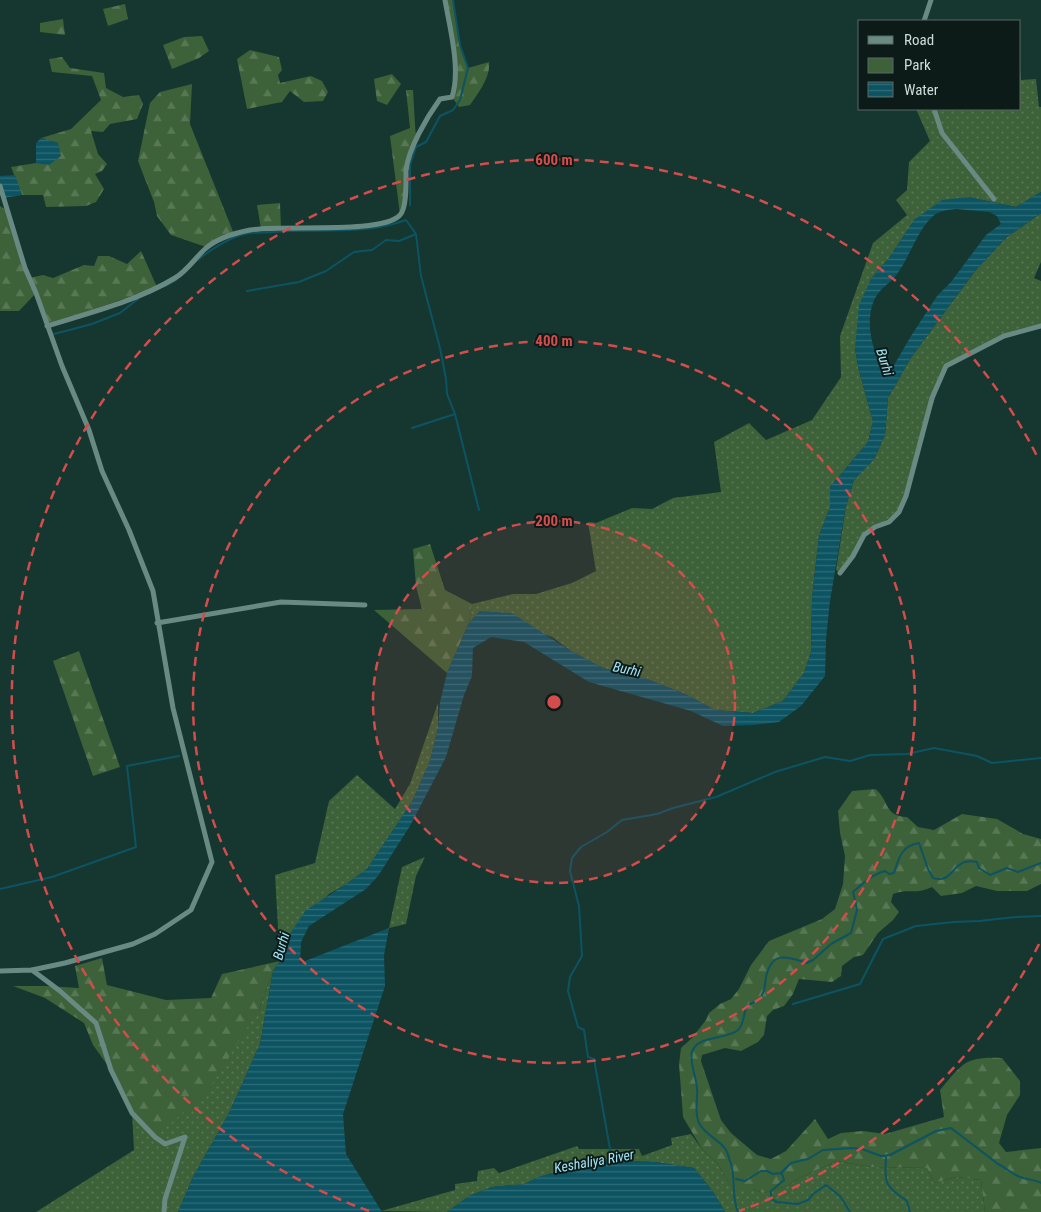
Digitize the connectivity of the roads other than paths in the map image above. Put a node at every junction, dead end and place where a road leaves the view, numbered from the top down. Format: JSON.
{"nodes":[{"id":1,"x":445,"y":0,"type":"edge"},
{"id":2,"x":931,"y":0,"type":"edge"},
{"id":3,"x":924,"y":20,"type":"edge"},
{"id":4,"x":934,"y":110,"type":"edge"},
{"id":5,"x":0,"y":186,"type":"edge"},
{"id":6,"x":994,"y":199,"type":"dead end"},
{"id":7,"x":47,"y":326,"type":"junction"},
{"id":8,"x":1041,"y":326,"type":"edge"},
{"id":9,"x":840,"y":573,"type":"dead end"},
{"id":10,"x":365,"y":605,"type":"dead end"},
{"id":11,"x":157,"y":623,"type":"junction"},
{"id":12,"x":32,"y":970,"type":"junction"},
{"id":13,"x":0,"y":971,"type":"edge"},
{"id":14,"x":164,"y":1212,"type":"edge"}],
"edges":[{"from":1,"to":7,"type":"street"},
{"from":2,"to":3,"type":"street"},
{"from":4,"to":6,"type":"street"},
{"from":5,"to":7,"type":"street"},
{"from":7,"to":11,"type":"street"},
{"from":8,"to":9,"type":"street"},
{"from":10,"to":11,"type":"street"},
{"from":11,"to":12,"type":"street"},
{"from":12,"to":13,"type":"street"},
{"from":12,"to":14,"type":"street"}]}
